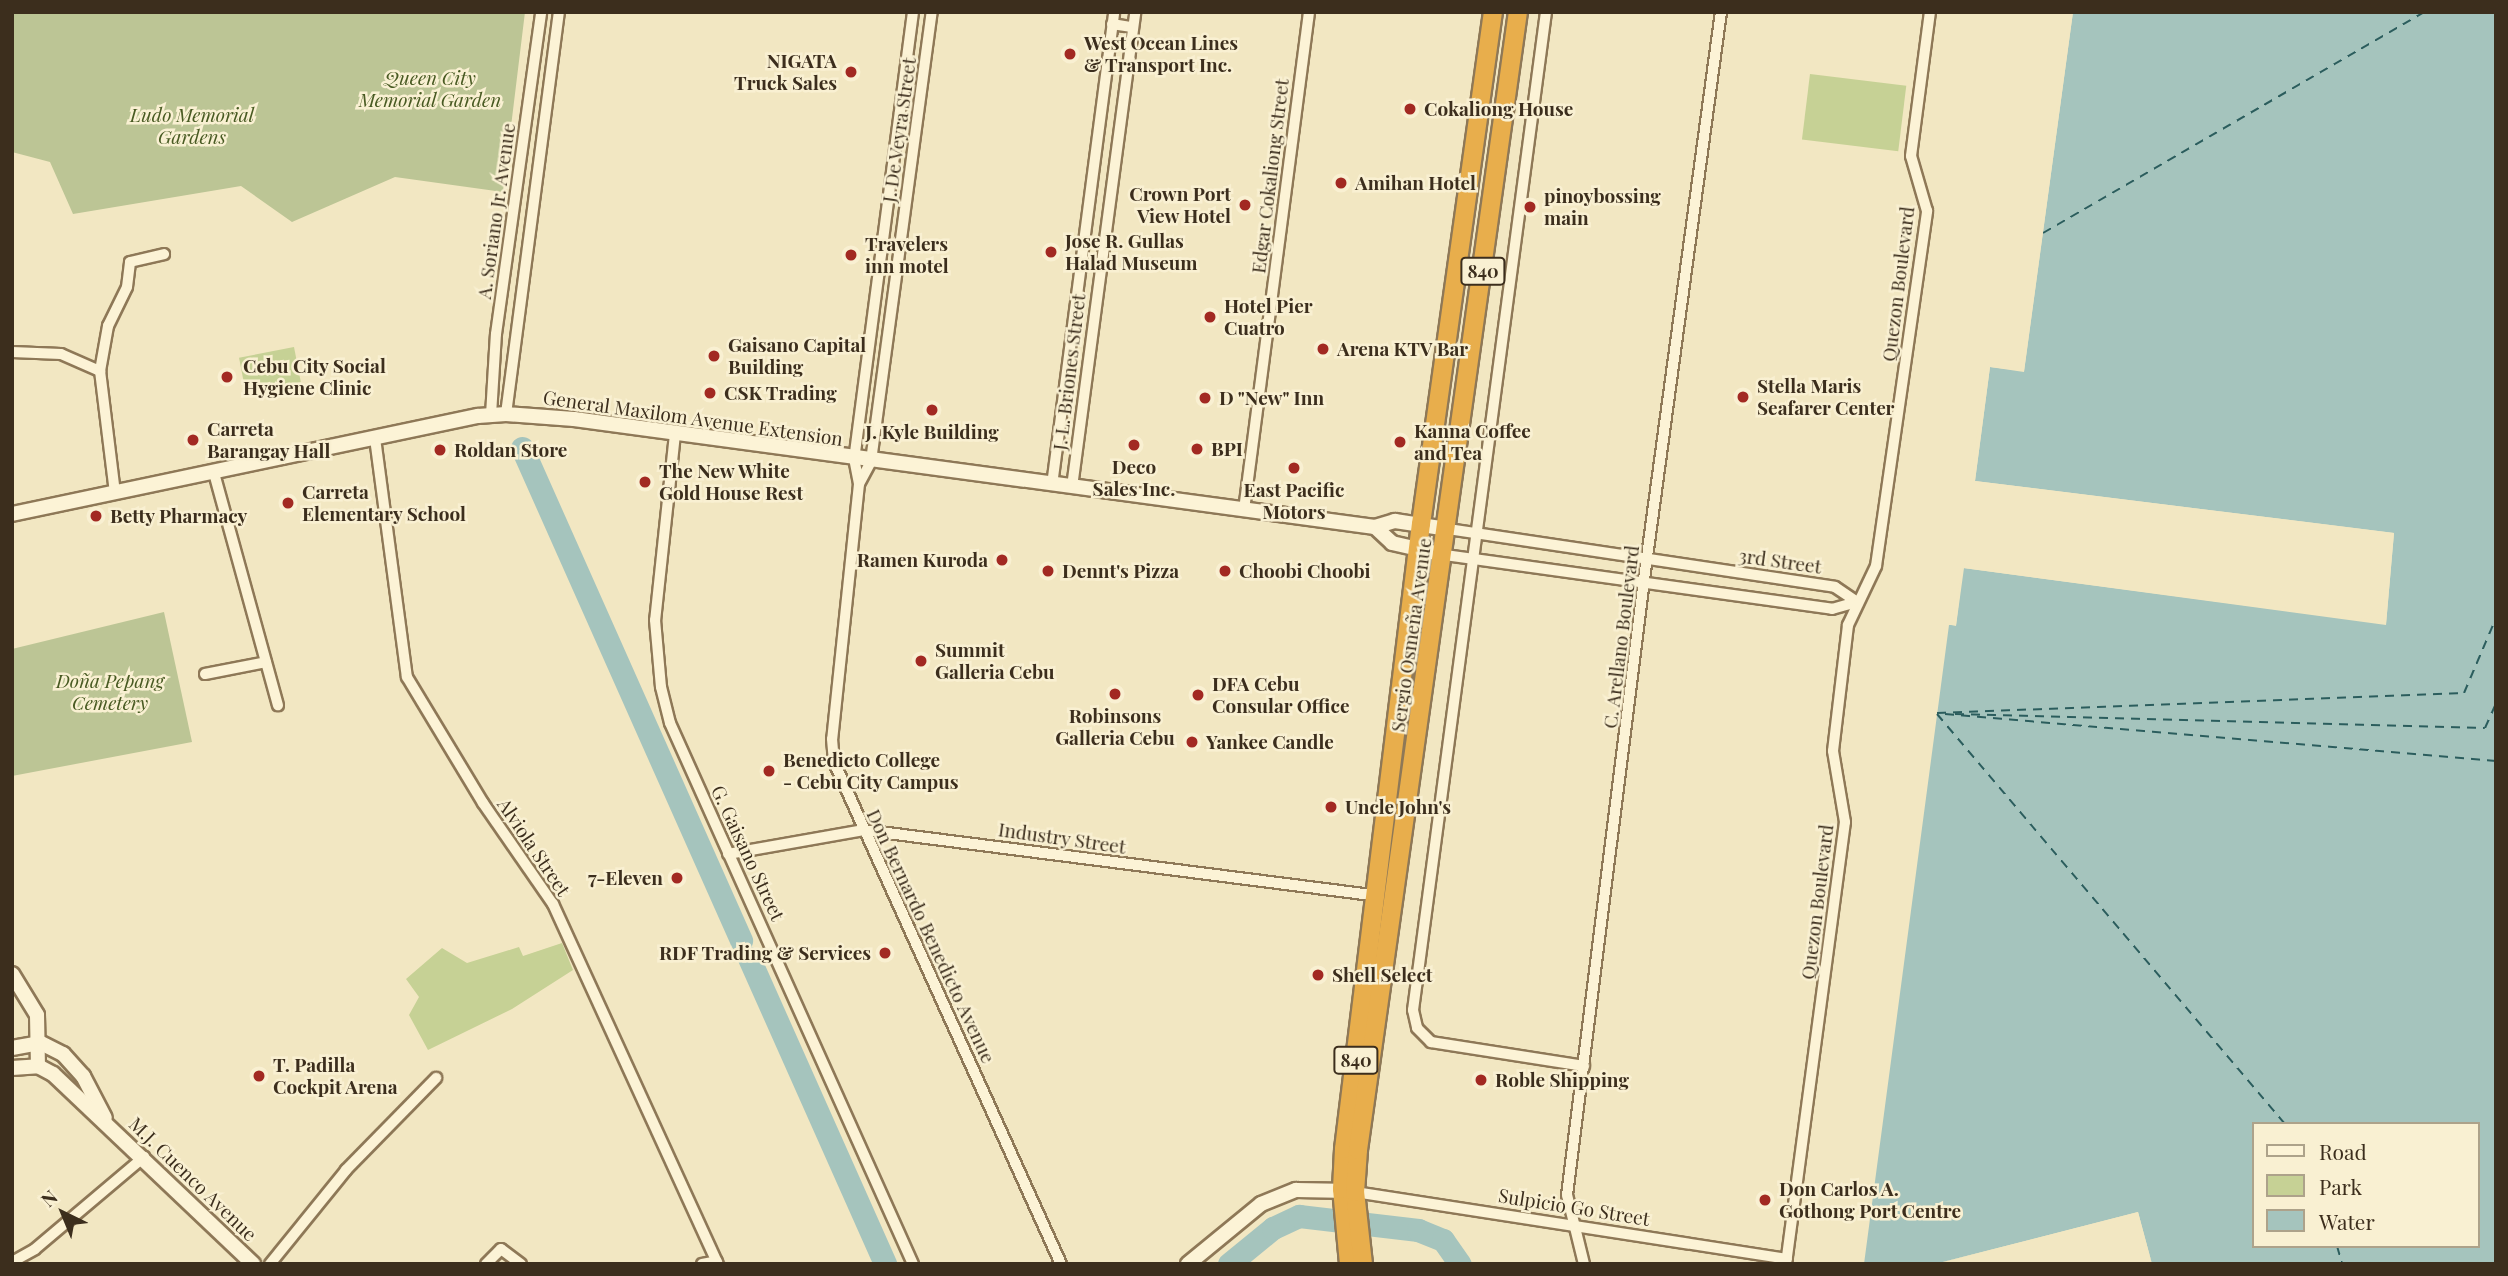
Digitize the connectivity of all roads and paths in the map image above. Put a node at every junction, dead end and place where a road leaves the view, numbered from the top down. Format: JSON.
{"nodes":[{"id":1,"x":541,"y":12,"type":"edge"},
{"id":2,"x":559,"y":12,"type":"edge"},
{"id":3,"x":912,"y":12,"type":"edge"},
{"id":4,"x":932,"y":12,"type":"edge"},
{"id":5,"x":1114,"y":12,"type":"edge"},
{"id":6,"x":1135,"y":12,"type":"edge"},
{"id":7,"x":1308,"y":12,"type":"edge"},
{"id":8,"x":1493,"y":12,"type":"edge"},
{"id":9,"x":1518,"y":12,"type":"edge"},
{"id":10,"x":1546,"y":12,"type":"edge"},
{"id":11,"x":1721,"y":12,"type":"edge"},
{"id":12,"x":1930,"y":12,"type":"edge"},
{"id":13,"x":1112,"y":24,"type":"junction"},
{"id":14,"x":1132,"y":27,"type":"junction"},
{"id":15,"x":899,"y":124,"type":"junction"},
{"id":16,"x":917,"y":127,"type":"junction"},
{"id":17,"x":1088,"y":203,"type":"junction"},
{"id":18,"x":1108,"y":206,"type":"junction"},
{"id":19,"x":164,"y":254,"type":"dead end"},
{"id":20,"x":12,"y":352,"type":"edge"},
{"id":21,"x":100,"y":371,"type":"junction"},
{"id":22,"x":506,"y":414,"type":"junction"},
{"id":23,"x":491,"y":415,"type":"junction"},
{"id":24,"x":675,"y":434,"type":"junction"},
{"id":25,"x":375,"y":438,"type":"junction"},
{"id":26,"x":855,"y":458,"type":"junction"},
{"id":27,"x":872,"y":461,"type":"junction"},
{"id":28,"x":214,"y":473,"type":"junction"},
{"id":29,"x":859,"y":484,"type":"junction"},
{"id":30,"x":1052,"y":485,"type":"junction"},
{"id":31,"x":1072,"y":487,"type":"junction"},
{"id":32,"x":115,"y":493,"type":"junction"},
{"id":33,"x":1244,"y":510,"type":"junction"},
{"id":34,"x":12,"y":514,"type":"edge"},
{"id":35,"x":1421,"y":524,"type":"junction"},
{"id":36,"x":1375,"y":527,"type":"junction"},
{"id":37,"x":1448,"y":529,"type":"junction"},
{"id":38,"x":1478,"y":534,"type":"junction"},
{"id":39,"x":1418,"y":550,"type":"junction"},
{"id":40,"x":1445,"y":555,"type":"junction"},
{"id":41,"x":1475,"y":559,"type":"junction"},
{"id":42,"x":1647,"y":559,"type":"junction"},
{"id":43,"x":1644,"y":579,"type":"junction"},
{"id":44,"x":1857,"y":602,"type":"junction"},
{"id":45,"x":266,"y":662,"type":"junction"},
{"id":46,"x":205,"y":674,"type":"dead end"},
{"id":47,"x":278,"y":705,"type":"dead end"},
{"id":48,"x":864,"y":830,"type":"junction"},
{"id":49,"x":728,"y":854,"type":"junction"},
{"id":50,"x":1384,"y":896,"type":"junction"},
{"id":51,"x":12,"y":974,"type":"edge"},
{"id":52,"x":41,"y":1043,"type":"junction"},
{"id":53,"x":12,"y":1048,"type":"edge"},
{"id":54,"x":38,"y":1066,"type":"junction"},
{"id":55,"x":1584,"y":1066,"type":"junction"},
{"id":56,"x":12,"y":1068,"type":"edge"},
{"id":57,"x":436,"y":1078,"type":"dead end"},
{"id":58,"x":106,"y":1121,"type":"junction"},
{"id":59,"x":144,"y":1157,"type":"junction"},
{"id":60,"x":1349,"y":1201,"type":"junction"},
{"id":61,"x":1571,"y":1224,"type":"junction"},
{"id":62,"x":1351,"y":1232,"type":"junction"},
{"id":63,"x":1786,"y":1261,"type":"edge"},
{"id":64,"x":12,"y":1262,"type":"edge"},
{"id":65,"x":717,"y":1262,"type":"edge"},
{"id":66,"x":253,"y":1264,"type":"edge"},
{"id":67,"x":270,"y":1264,"type":"edge"},
{"id":68,"x":485,"y":1264,"type":"edge"},
{"id":69,"x":521,"y":1264,"type":"edge"},
{"id":70,"x":702,"y":1264,"type":"edge"},
{"id":71,"x":913,"y":1264,"type":"edge"},
{"id":72,"x":1061,"y":1264,"type":"edge"},
{"id":73,"x":1188,"y":1264,"type":"edge"},
{"id":74,"x":1349,"y":1264,"type":"edge"},
{"id":75,"x":1363,"y":1264,"type":"edge"},
{"id":76,"x":1584,"y":1264,"type":"edge"}],
"edges":[{"from":1,"to":23,"type":"street","name":"A. Soriano Jr. Avenue"},
{"from":2,"to":22,"type":"street","name":"A. Soriano Jr. Avenue"},
{"from":3,"to":15,"type":"street","name":"J. De Veyra Street"},
{"from":4,"to":16,"type":"street","name":"J. De Veyra Street"},
{"from":5,"to":13,"type":"street","name":"J. L. Briones Street"},
{"from":6,"to":14,"type":"street","name":"J. L. Briones Street"},
{"from":7,"to":33,"type":"street","name":"Edgar Cokaliong Street"},
{"from":8,"to":35,"type":"highway","name":"Sergio Osmeña Avenue","number":"840"},
{"from":9,"to":37,"type":"highway","name":"Sergio Osmeña Avenue","number":"840"},
{"from":10,"to":38,"type":"street"},
{"from":11,"to":42,"type":"street","name":"C. Arellano Boulevard"},
{"from":12,"to":44,"type":"street","name":"Quezon Boulevard"},
{"from":13,"to":14,"type":"street"},
{"from":13,"to":17,"type":"street","name":"J. L. Briones Street"},
{"from":14,"to":18,"type":"street","name":"J. L. Briones Street"},
{"from":15,"to":16,"type":"street"},
{"from":15,"to":26,"type":"street","name":"J. De Veyra Street"},
{"from":16,"to":27,"type":"street","name":"J. De Veyra Street"},
{"from":17,"to":18,"type":"street"},
{"from":17,"to":30,"type":"street","name":"J. L. Briones Street"},
{"from":18,"to":31,"type":"street","name":"J. L. Briones Street"},
{"from":19,"to":21,"type":"street"},
{"from":20,"to":21,"type":"street"},
{"from":21,"to":32,"type":"street"},
{"from":22,"to":23,"type":"main road","name":"General Maxilom Avenue Extension"},
{"from":22,"to":24,"type":"main road","name":"General Maxilom Avenue Extension"},
{"from":23,"to":25,"type":"main road","name":"General Maxilom Avenue Extension"},
{"from":24,"to":26,"type":"main road","name":"General Maxilom Avenue Extension"},
{"from":24,"to":49,"type":"street","name":"G. Gaisano Street"},
{"from":25,"to":28,"type":"main road","name":"General Maxilom Avenue Extension"},
{"from":25,"to":65,"type":"street","name":"Alviola Street"},
{"from":26,"to":27,"type":"main road","name":"General Maxilom Avenue Extension"},
{"from":26,"to":29,"type":"street","name":"Don Bernardo Benedicto Avenue"},
{"from":27,"to":29,"type":"street","name":"Don Bernardo Benedicto Avenue"},
{"from":27,"to":30,"type":"main road","name":"General Maxilom Avenue Extension"},
{"from":28,"to":32,"type":"main road","name":"General Maxilom Avenue Extension"},
{"from":28,"to":45,"type":"street"},
{"from":29,"to":48,"type":"street","name":"Don Bernardo Benedicto Avenue"},
{"from":30,"to":31,"type":"main road","name":"General Maxilom Avenue Extension"},
{"from":31,"to":33,"type":"main road","name":"General Maxilom Avenue Extension"},
{"from":32,"to":34,"type":"main road","name":"General Maxilom Avenue Extension"},
{"from":33,"to":36,"type":"main road","name":"General Maxilom Avenue Extension"},
{"from":35,"to":36,"type":"main road","name":"General Maxilom Avenue Extension"},
{"from":35,"to":37,"type":"main road","name":"General Maxilom Avenue Extension"},
{"from":35,"to":39,"type":"highway","name":"Sergio Osmeña Avenue","number":"840"},
{"from":36,"to":39,"type":"main road","name":"General Maxilom Avenue Extension"},
{"from":37,"to":38,"type":"street","name":"3rd Street"},
{"from":37,"to":40,"type":"highway","name":"Sergio Osmeña Avenue","number":"840"},
{"from":38,"to":41,"type":"street"},
{"from":38,"to":42,"type":"street","name":"3rd Street"},
{"from":39,"to":40,"type":"main road","name":"General Maxilom Avenue Extension"},
{"from":39,"to":50,"type":"highway","name":"Sergio Osmeña Avenue","number":"840"},
{"from":40,"to":41,"type":"street","name":"3rd Street"},
{"from":40,"to":50,"type":"highway","name":"Sergio Osmeña Avenue","number":"840"},
{"from":41,"to":43,"type":"street","name":"3rd Street"},
{"from":41,"to":55,"type":"street"},
{"from":42,"to":43,"type":"street","name":"C. Arellano Boulevard"},
{"from":42,"to":44,"type":"street","name":"3rd Street"},
{"from":43,"to":44,"type":"street","name":"3rd Street"},
{"from":43,"to":55,"type":"street","name":"C. Arellano Boulevard"},
{"from":44,"to":63,"type":"street","name":"Quezon Boulevard"},
{"from":45,"to":46,"type":"street"},
{"from":45,"to":47,"type":"street"},
{"from":48,"to":49,"type":"street","name":"Industry Street"},
{"from":48,"to":50,"type":"street","name":"Industry Street"},
{"from":48,"to":72,"type":"street","name":"Don Bernardo Benedicto Avenue"},
{"from":49,"to":71,"type":"street","name":"G. Gaisano Street"},
{"from":50,"to":60,"type":"highway","name":"Sergio Osmeña Avenue","number":"840"},
{"from":51,"to":52,"type":"main road"},
{"from":52,"to":53,"type":"main road"},
{"from":52,"to":54,"type":"main road"},
{"from":52,"to":58,"type":"main road","name":"M.J. Cuenco Avenue"},
{"from":54,"to":56,"type":"main road"},
{"from":54,"to":58,"type":"main road","name":"M.J. Cuenco Avenue"},
{"from":55,"to":61,"type":"street","name":"C. Arellano Boulevard"},
{"from":57,"to":67,"type":"street"},
{"from":58,"to":59,"type":"main road","name":"M.J. Cuenco Avenue"},
{"from":59,"to":64,"type":"street"},
{"from":59,"to":66,"type":"main road","name":"M.J. Cuenco Avenue"},
{"from":60,"to":61,"type":"street","name":"Sulpicio Go Street"},
{"from":60,"to":62,"type":"highway","name":"Sergio Osmeña Avenue","number":"840"},
{"from":60,"to":73,"type":"main road"},
{"from":61,"to":63,"type":"street","name":"Sulpicio Go Street"},
{"from":61,"to":76,"type":"street","name":"C. Arellano Boulevard"},
{"from":62,"to":74,"type":"highway","name":"Sergio Osmeña Avenue","number":"840"},
{"from":62,"to":75,"type":"highway","name":"Sergio Osmeña Avenue","number":"840"},
{"from":65,"to":70,"type":"street"},
{"from":68,"to":69,"type":"street"}]}
